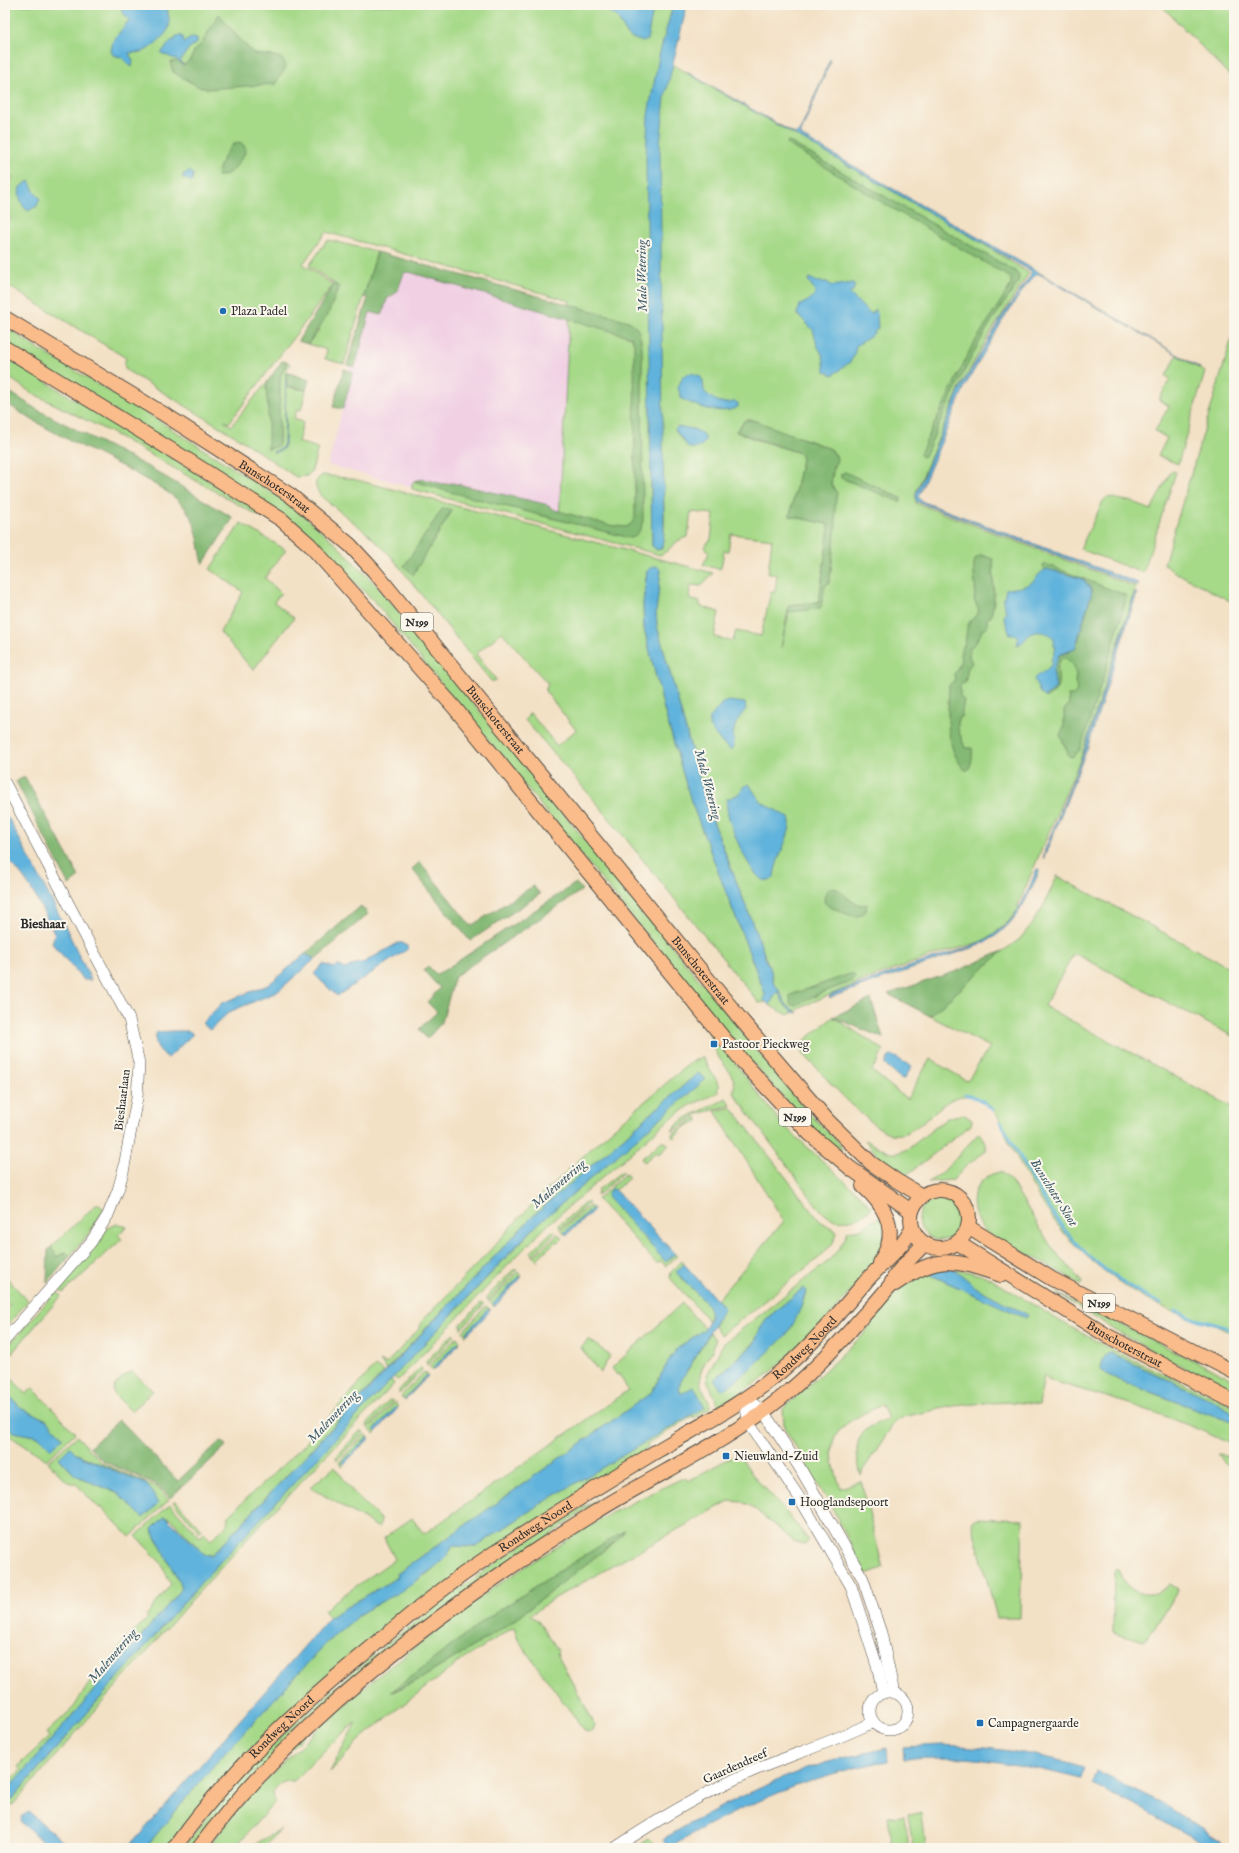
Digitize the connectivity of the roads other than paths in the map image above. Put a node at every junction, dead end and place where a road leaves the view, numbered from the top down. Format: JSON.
{"nodes":[{"id":1,"x":5,"y":318,"type":"edge"},
{"id":2,"x":5,"y":348,"type":"edge"},
{"id":3,"x":5,"y":783,"type":"edge"},
{"id":4,"x":850,"y":1168,"type":"junction"},
{"id":5,"x":922,"y":1196,"type":"junction"},
{"id":6,"x":912,"y":1211,"type":"junction"},
{"id":7,"x":968,"y":1227,"type":"junction"},
{"id":8,"x":912,"y":1229,"type":"junction"},
{"id":9,"x":958,"y":1243,"type":"junction"},
{"id":10,"x":924,"y":1244,"type":"junction"},
{"id":11,"x":877,"y":1269,"type":"junction"},
{"id":12,"x":1022,"y":1282,"type":"junction"},
{"id":13,"x":888,"y":1288,"type":"junction"},
{"id":14,"x":5,"y":1340,"type":"edge"},
{"id":15,"x":1234,"y":1372,"type":"edge"},
{"id":16,"x":745,"y":1398,"type":"junction"},
{"id":17,"x":1234,"y":1402,"type":"edge"},
{"id":18,"x":763,"y":1411,"type":"junction"},
{"id":19,"x":748,"y":1422,"type":"junction"},
{"id":20,"x":889,"y":1693,"type":"junction"},
{"id":21,"x":873,"y":1722,"type":"junction"},
{"id":22,"x":174,"y":1848,"type":"edge"},
{"id":23,"x":199,"y":1848,"type":"edge"},
{"id":24,"x":615,"y":1848,"type":"edge"}],
"edges":[{"from":1,"to":5,"type":"main road","name":"Bunschoterstraat","number":"N199"},
{"from":2,"to":4,"type":"main road","name":"Bunschoterstraat","number":"N199"},
{"from":3,"to":14,"type":"street","name":"Bieshaarlaan"},
{"from":4,"to":6,"type":"main road","name":"Bunschoterstraat","number":"N199"},
{"from":4,"to":11,"type":"main road"},
{"from":5,"to":6,"type":"main road"},
{"from":5,"to":7,"type":"main road"},
{"from":6,"to":8,"type":"main road"},
{"from":7,"to":9,"type":"main road"},
{"from":7,"to":15,"type":"main road","name":"Bunschoterstraat","number":"N199"},
{"from":8,"to":10,"type":"main road"},
{"from":8,"to":11,"type":"main road","name":"Rondweg Noord"},
{"from":9,"to":10,"type":"main road"},
{"from":9,"to":12,"type":"main road","name":"Bunschoterstraat","number":"N199"},
{"from":10,"to":13,"type":"main road","name":"Rondweg Noord"},
{"from":11,"to":16,"type":"main road","name":"Rondweg Noord"},
{"from":12,"to":13,"type":"main road"},
{"from":12,"to":17,"type":"main road","name":"Bunschoterstraat","number":"N199"},
{"from":13,"to":18,"type":"main road","name":"Rondweg Noord"},
{"from":16,"to":18,"type":"street"},
{"from":16,"to":19,"type":"street"},
{"from":16,"to":22,"type":"main road","name":"Rondweg Noord"},
{"from":18,"to":19,"type":"main road","name":"Rondweg Noord"},
{"from":18,"to":20,"type":"street"},
{"from":19,"to":20,"type":"street"},
{"from":19,"to":23,"type":"main road","name":"Rondweg Noord"},
{"from":20,"to":21,"type":"street"},
{"from":20,"to":21,"type":"street"},
{"from":21,"to":24,"type":"street","name":"Gaardendreef"}]}
